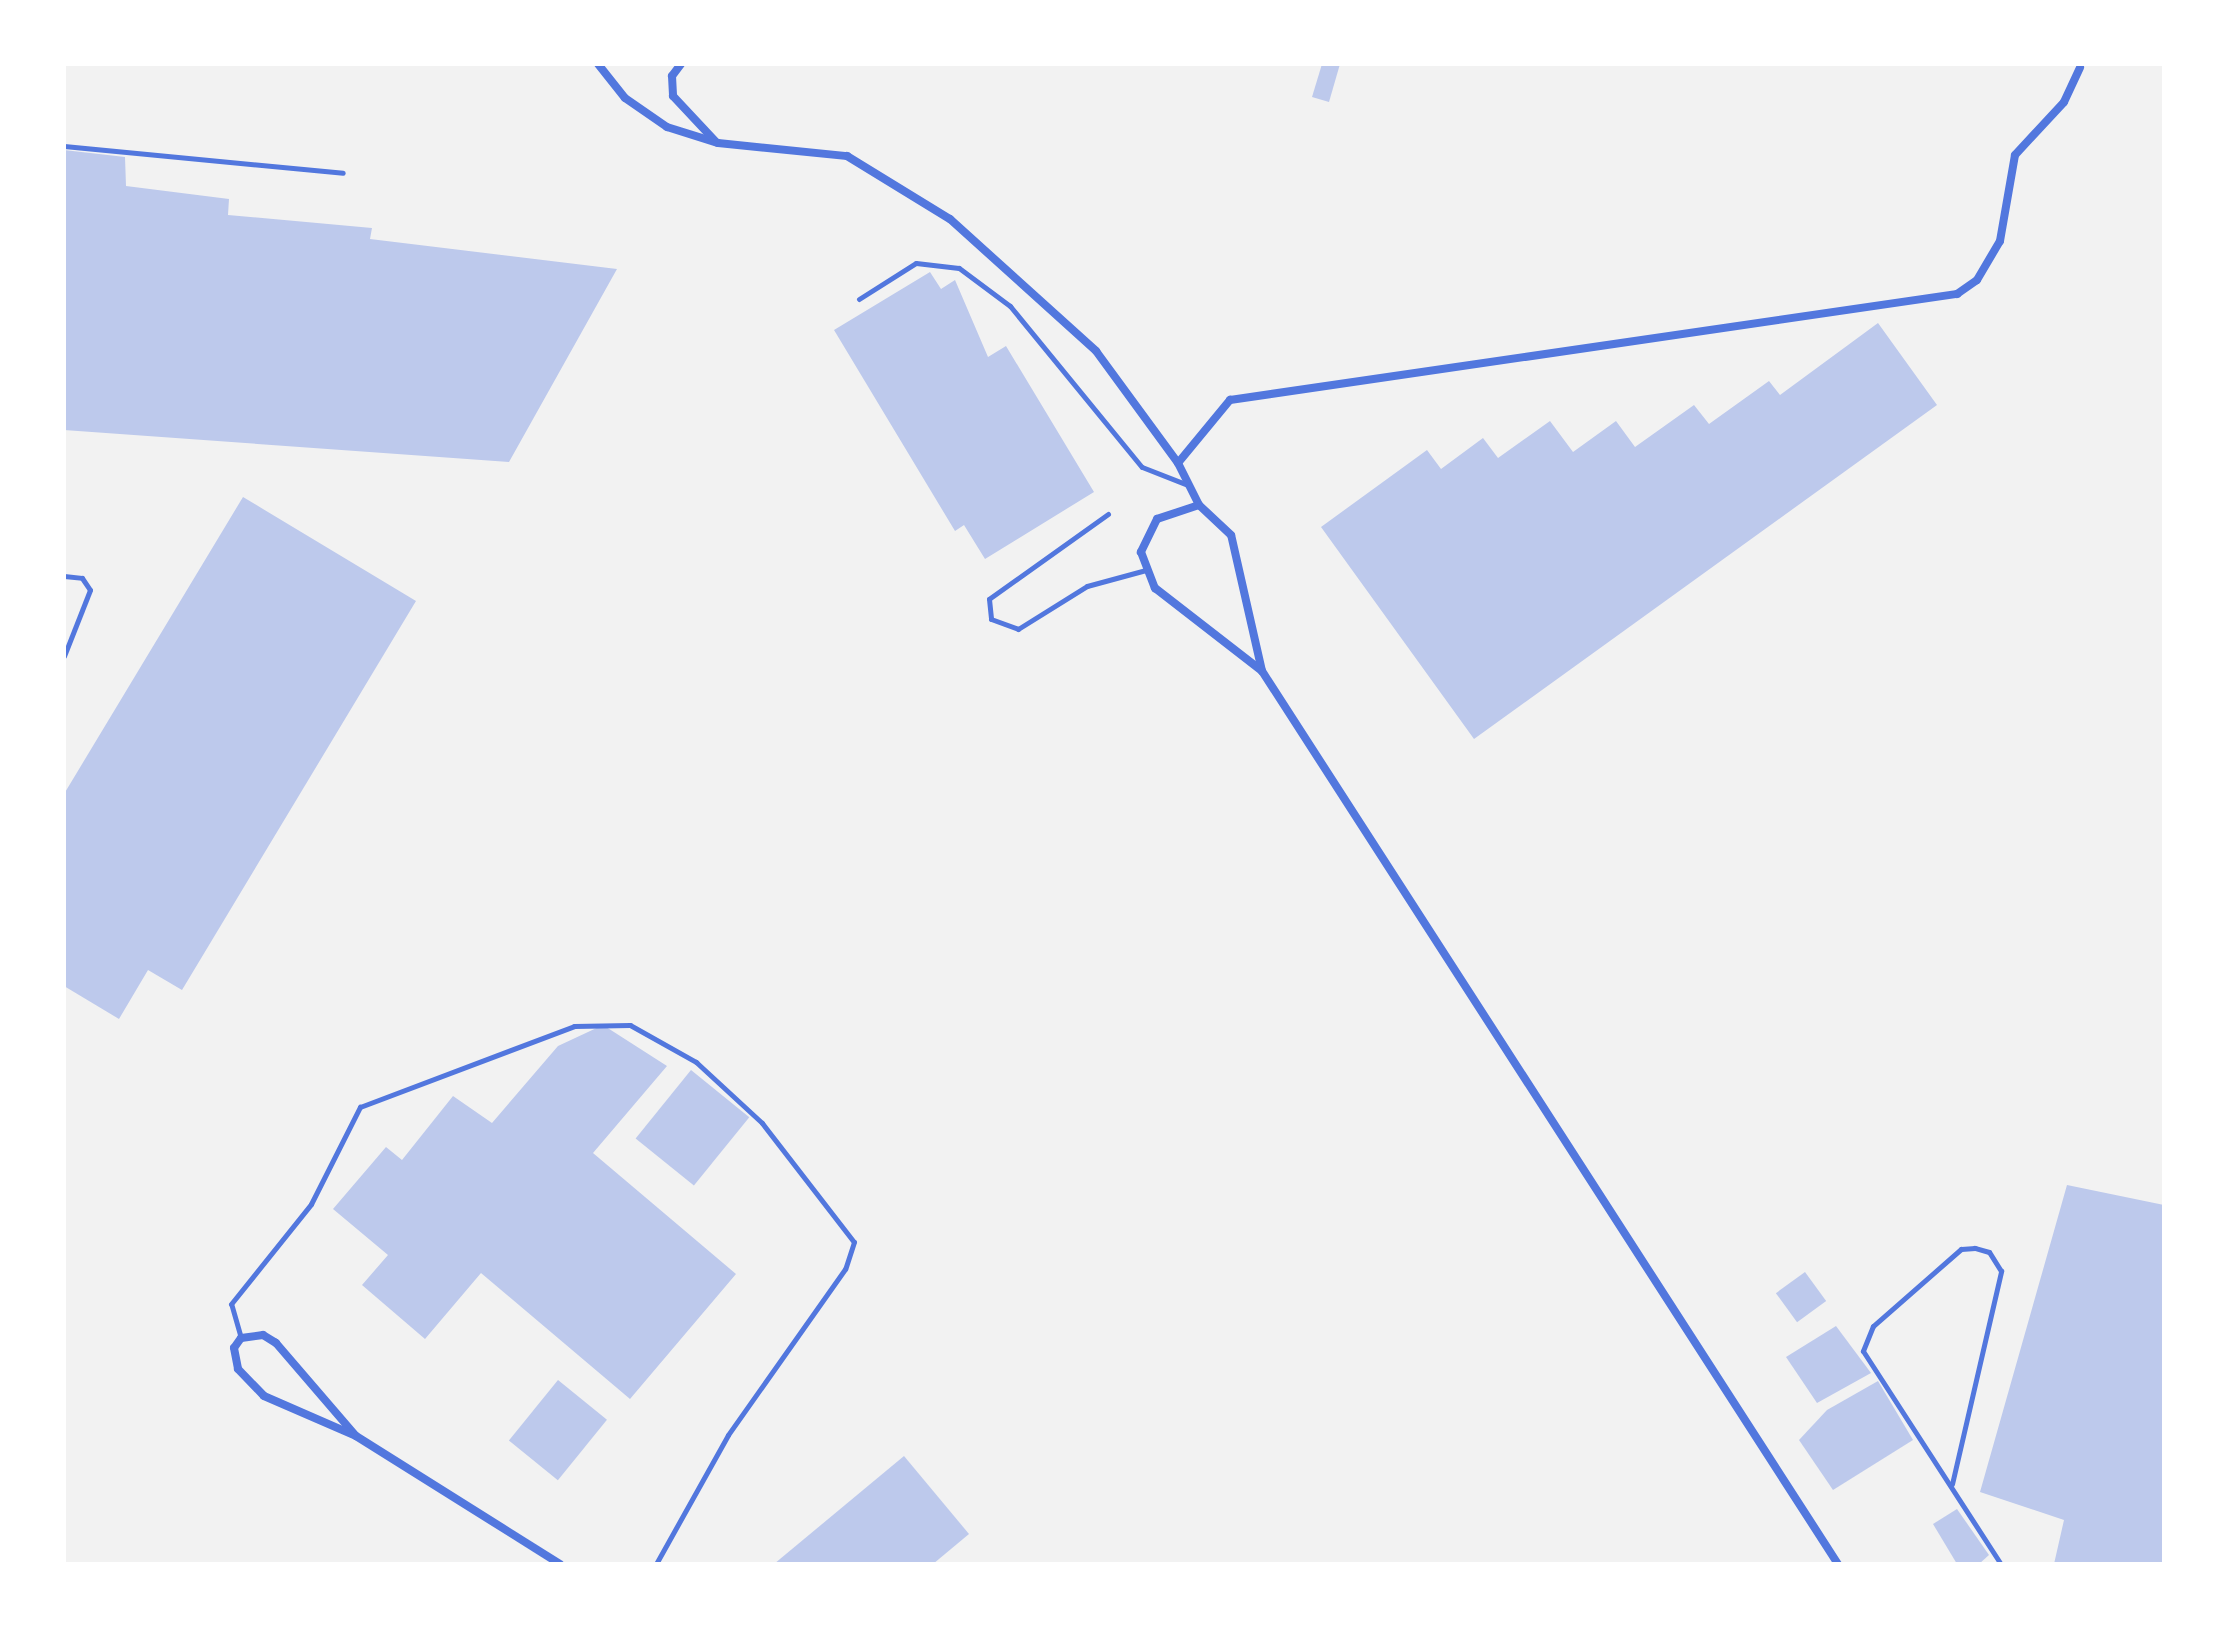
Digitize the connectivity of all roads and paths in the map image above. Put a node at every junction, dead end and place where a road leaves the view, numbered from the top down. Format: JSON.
{"nodes":[{"id":1,"x":598,"y":64,"type":"edge"},
{"id":2,"x":681,"y":64,"type":"edge"},
{"id":3,"x":2080,"y":68,"type":"dead end"},
{"id":4,"x":718,"y":143,"type":"junction"},
{"id":5,"x":64,"y":146,"type":"edge"},
{"id":6,"x":343,"y":173,"type":"dead end"},
{"id":7,"x":859,"y":299,"type":"dead end"},
{"id":8,"x":1178,"y":463,"type":"junction"},
{"id":9,"x":1189,"y":485,"type":"junction"},
{"id":10,"x":1199,"y":505,"type":"junction"},
{"id":11,"x":1108,"y":514,"type":"dead end"},
{"id":12,"x":1146,"y":570,"type":"junction"},
{"id":13,"x":64,"y":576,"type":"edge"},
{"id":14,"x":64,"y":656,"type":"edge"},
{"id":15,"x":1262,"y":671,"type":"junction"},
{"id":16,"x":241,"y":1338,"type":"junction"},
{"id":17,"x":356,"y":1436,"type":"junction"},
{"id":18,"x":1952,"y":1484,"type":"junction"},
{"id":19,"x":560,"y":1564,"type":"edge"},
{"id":20,"x":656,"y":1564,"type":"edge"},
{"id":21,"x":1838,"y":1564,"type":"edge"},
{"id":22,"x":2001,"y":1564,"type":"edge"}],
"edges":[{"from":1,"to":4,"type":"street"},
{"from":2,"to":4,"type":"street"},
{"from":3,"to":8,"type":"street"},
{"from":4,"to":8,"type":"street"},
{"from":5,"to":6,"type":"lane"},
{"from":7,"to":9,"type":"lane"},
{"from":8,"to":9,"type":"street"},
{"from":9,"to":10,"type":"street"},
{"from":10,"to":12,"type":"street"},
{"from":10,"to":15,"type":"street"},
{"from":11,"to":12,"type":"lane"},
{"from":12,"to":15,"type":"street"},
{"from":13,"to":14,"type":"lane"},
{"from":15,"to":21,"type":"street"},
{"from":16,"to":17,"type":"street"},
{"from":16,"to":17,"type":"street"},
{"from":16,"to":20,"type":"lane"},
{"from":17,"to":19,"type":"street"},
{"from":18,"to":18,"type":"lane"},
{"from":18,"to":22,"type":"lane"}]}
